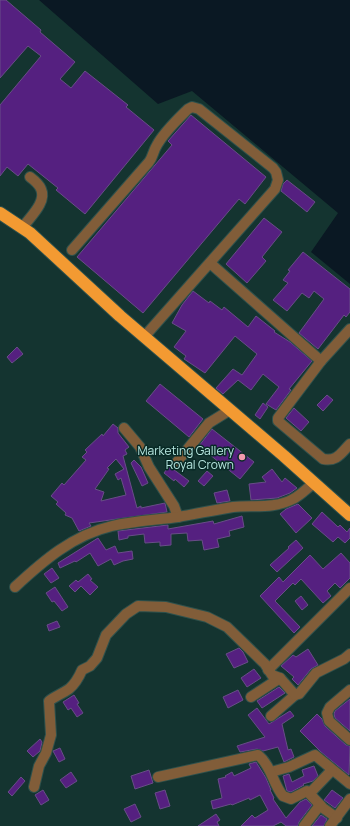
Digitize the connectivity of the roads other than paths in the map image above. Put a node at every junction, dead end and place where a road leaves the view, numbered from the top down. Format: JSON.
{"nodes":[{"id":1,"x":30,"y":177,"type":"dead end"},
{"id":2,"x":0,"y":213,"type":"edge"},
{"id":3,"x":23,"y":227,"type":"junction"},
{"id":4,"x":72,"y":250,"type":"dead end"},
{"id":5,"x":210,"y":263,"type":"junction"},
{"id":6,"x":350,"y":329,"type":"edge"},
{"id":7,"x":144,"y":337,"type":"junction"},
{"id":8,"x":321,"y":361,"type":"junction"},
{"id":9,"x":230,"y":410,"type":"junction"},
{"id":10,"x":124,"y":428,"type":"dead end"},
{"id":11,"x":350,"y":444,"type":"edge"},
{"id":12,"x":177,"y":462,"type":"dead end"},
{"id":13,"x":314,"y":483,"type":"junction"},
{"id":14,"x":349,"y":512,"type":"edge"},
{"id":15,"x":178,"y":517,"type":"junction"},
{"id":16,"x":15,"y":587,"type":"dead end"},
{"id":17,"x":350,"y":588,"type":"edge"},
{"id":18,"x":350,"y":654,"type":"edge"},
{"id":19,"x":268,"y":670,"type":"junction"},
{"id":20,"x":280,"y":678,"type":"junction"},
{"id":21,"x":350,"y":690,"type":"edge"},
{"id":22,"x":295,"y":695,"type":"junction"},
{"id":23,"x":251,"y":697,"type":"dead end"},
{"id":24,"x":271,"y":716,"type":"dead end"},
{"id":25,"x":350,"y":740,"type":"edge"},
{"id":26,"x":332,"y":770,"type":"junction"},
{"id":27,"x":271,"y":772,"type":"junction"},
{"id":28,"x":158,"y":777,"type":"dead end"},
{"id":29,"x":350,"y":784,"type":"edge"},
{"id":30,"x":34,"y":787,"type":"dead end"},
{"id":31,"x":310,"y":793,"type":"junction"},
{"id":32,"x":350,"y":800,"type":"edge"},
{"id":33,"x":320,"y":805,"type":"junction"},
{"id":34,"x":337,"y":818,"type":"junction"},
{"id":35,"x":304,"y":826,"type":"edge"},
{"id":36,"x":330,"y":826,"type":"edge"}],
"edges":[{"from":1,"to":3,"type":"street"},
{"from":2,"to":3,"type":"highway"},
{"from":3,"to":7,"type":"highway"},
{"from":4,"to":5,"type":"street"},
{"from":5,"to":7,"type":"street"},
{"from":5,"to":8,"type":"street"},
{"from":6,"to":8,"type":"street"},
{"from":7,"to":9,"type":"highway"},
{"from":8,"to":11,"type":"street"},
{"from":9,"to":12,"type":"street"},
{"from":9,"to":13,"type":"highway"},
{"from":10,"to":15,"type":"street"},
{"from":13,"to":14,"type":"highway"},
{"from":13,"to":15,"type":"street"},
{"from":15,"to":16,"type":"street"},
{"from":17,"to":19,"type":"street"},
{"from":18,"to":22,"type":"street"},
{"from":19,"to":20,"type":"street"},
{"from":19,"to":30,"type":"street"},
{"from":20,"to":22,"type":"street"},
{"from":20,"to":23,"type":"street"},
{"from":21,"to":25,"type":"street"},
{"from":22,"to":24,"type":"street"},
{"from":26,"to":27,"type":"street"},
{"from":26,"to":29,"type":"street"},
{"from":26,"to":31,"type":"street"},
{"from":27,"to":28,"type":"street"},
{"from":27,"to":31,"type":"street"},
{"from":31,"to":33,"type":"street"},
{"from":32,"to":34,"type":"street"},
{"from":33,"to":34,"type":"street"},
{"from":33,"to":35,"type":"street"},
{"from":34,"to":36,"type":"street"}]}
